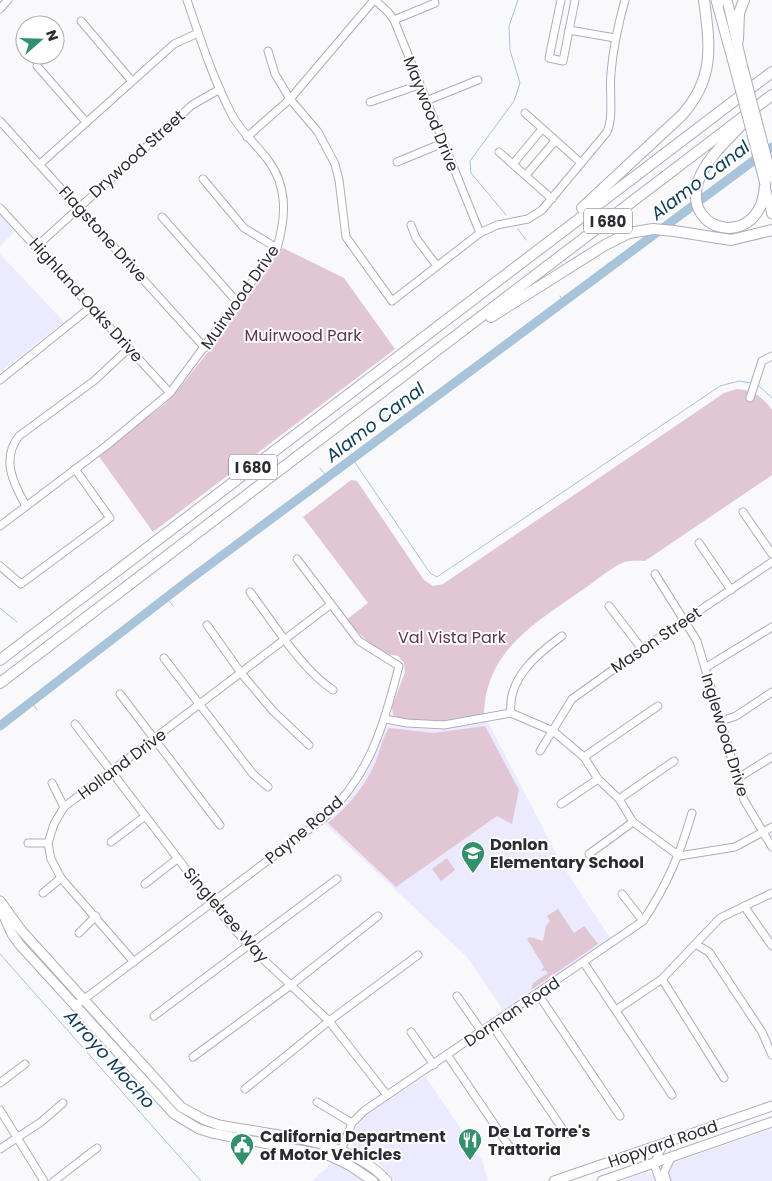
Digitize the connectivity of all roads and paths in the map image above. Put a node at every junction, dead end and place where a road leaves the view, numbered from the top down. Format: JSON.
{"nodes":[{"id":1,"x":8,"y":0,"type":"edge"},
{"id":2,"x":187,"y":0,"type":"edge"},
{"id":3,"x":374,"y":0,"type":"edge"},
{"id":4,"x":561,"y":0,"type":"edge"},
{"id":5,"x":575,"y":0,"type":"edge"},
{"id":6,"x":626,"y":0,"type":"edge"},
{"id":7,"x":704,"y":0,"type":"edge"},
{"id":8,"x":744,"y":0,"type":"edge"},
{"id":9,"x":720,"y":1,"type":"edge"},
{"id":10,"x":435,"y":3,"type":"dead end"},
{"id":11,"x":0,"y":9,"type":"edge"},
{"id":12,"x":394,"y":20,"type":"junction"},
{"id":13,"x":81,"y":21,"type":"dead end"},
{"id":14,"x":569,"y":30,"type":"junction"},
{"id":15,"x":198,"y":33,"type":"junction"},
{"id":16,"x":615,"y":38,"type":"junction"},
{"id":17,"x":738,"y":40,"type":"junction"},
{"id":18,"x":268,"y":51,"type":"dead end"},
{"id":19,"x":772,"y":64,"type":"edge"},
{"id":20,"x":37,"y":66,"type":"dead end"},
{"id":21,"x":739,"y":71,"type":"junction"},
{"id":22,"x":772,"y":72,"type":"edge"},
{"id":23,"x":131,"y":80,"type":"junction"},
{"id":24,"x":478,"y":80,"type":"dead end"},
{"id":25,"x":419,"y":85,"type":"junction"},
{"id":26,"x":220,"y":90,"type":"junction"},
{"id":27,"x":743,"y":94,"type":"junction"},
{"id":28,"x":772,"y":95,"type":"edge"},
{"id":29,"x":290,"y":99,"type":"junction"},
{"id":30,"x":426,"y":101,"type":"junction"},
{"id":31,"x":370,"y":102,"type":"dead end"},
{"id":32,"x":759,"y":105,"type":"junction"},
{"id":33,"x":525,"y":113,"type":"dead end"},
{"id":34,"x":0,"y":121,"type":"edge"},
{"id":35,"x":86,"y":122,"type":"junction"},
{"id":36,"x":542,"y":129,"type":"junction"},
{"id":37,"x":247,"y":136,"type":"junction"},
{"id":38,"x":555,"y":141,"type":"junction"},
{"id":39,"x":443,"y":143,"type":"junction"},
{"id":40,"x":499,"y":152,"type":"dead end"},
{"id":41,"x":397,"y":162,"type":"dead end"},
{"id":42,"x":581,"y":163,"type":"junction"},
{"id":43,"x":40,"y":164,"type":"junction"},
{"id":44,"x":513,"y":164,"type":"junction"},
{"id":45,"x":526,"y":175,"type":"junction"},
{"id":46,"x":203,"y":179,"type":"dead end"},
{"id":47,"x":768,"y":181,"type":"edge"},
{"id":48,"x":552,"y":199,"type":"junction"},
{"id":49,"x":79,"y":207,"type":"junction"},
{"id":50,"x":0,"y":208,"type":"edge"},
{"id":51,"x":772,"y":214,"type":"edge"},
{"id":52,"x":162,"y":216,"type":"dead end"},
{"id":53,"x":410,"y":225,"type":"dead end"},
{"id":54,"x":772,"y":230,"type":"edge"},
{"id":55,"x":480,"y":233,"type":"junction"},
{"id":56,"x":559,"y":233,"type":"junction"},
{"id":57,"x":37,"y":246,"type":"junction"},
{"id":58,"x":277,"y":248,"type":"junction"},
{"id":59,"x":437,"y":266,"type":"junction"},
{"id":60,"x":238,"y":303,"type":"junction"},
{"id":61,"x":92,"y":307,"type":"junction"},
{"id":62,"x":456,"y":337,"type":"junction"},
{"id":63,"x":129,"y":348,"type":"junction"},
{"id":64,"x":205,"y":348,"type":"junction"},
{"id":65,"x":772,"y":356,"type":"edge"},
{"id":66,"x":0,"y":380,"type":"edge"},
{"id":67,"x":170,"y":393,"type":"junction"},
{"id":68,"x":750,"y":398,"type":"dead end"},
{"id":69,"x":75,"y":469,"type":"junction"},
{"id":70,"x":26,"y":506,"type":"junction"},
{"id":71,"x":743,"y":512,"type":"dead end"},
{"id":72,"x":0,"y":526,"type":"edge"},
{"id":73,"x":699,"y":543,"type":"dead end"},
{"id":74,"x":772,"y":554,"type":"edge"},
{"id":75,"x":297,"y":559,"type":"dead end"},
{"id":76,"x":772,"y":562,"type":"edge"},
{"id":77,"x":0,"y":566,"type":"edge"},
{"id":78,"x":654,"y":574,"type":"dead end"},
{"id":79,"x":731,"y":590,"type":"junction"},
{"id":80,"x":250,"y":592,"type":"dead end"},
{"id":81,"x":330,"y":605,"type":"junction"},
{"id":82,"x":609,"y":606,"type":"dead end"},
{"id":83,"x":685,"y":620,"type":"junction"},
{"id":84,"x":207,"y":625,"type":"dead end"},
{"id":85,"x":772,"y":627,"type":"edge"},
{"id":86,"x":562,"y":636,"type":"dead end"},
{"id":87,"x":286,"y":638,"type":"junction"},
{"id":88,"x":642,"y":649,"type":"junction"},
{"id":89,"x":164,"y":658,"type":"dead end"},
{"id":90,"x":0,"y":660,"type":"edge"},
{"id":91,"x":705,"y":668,"type":"junction"},
{"id":92,"x":241,"y":673,"type":"junction"},
{"id":93,"x":0,"y":683,"type":"edge"},
{"id":94,"x":333,"y":690,"type":"dead end"},
{"id":95,"x":772,"y":692,"type":"edge"},
{"id":96,"x":120,"y":694,"type":"dead end"},
{"id":97,"x":199,"y":706,"type":"junction"},
{"id":98,"x":658,"y":706,"type":"dead end"},
{"id":99,"x":511,"y":713,"type":"junction"},
{"id":100,"x":385,"y":719,"type":"junction"},
{"id":101,"x":721,"y":722,"type":"junction"},
{"id":102,"x":75,"y":724,"type":"dead end"},
{"id":103,"x":553,"y":731,"type":"junction"},
{"id":104,"x":155,"y":740,"type":"junction"},
{"id":105,"x":309,"y":746,"type":"dead end"},
{"id":106,"x":540,"y":751,"type":"dead end"},
{"id":107,"x":584,"y":757,"type":"junction"},
{"id":108,"x":772,"y":757,"type":"edge"},
{"id":109,"x":674,"y":761,"type":"dead end"},
{"id":110,"x":111,"y":773,"type":"junction"},
{"id":111,"x":738,"y":778,"type":"junction"},
{"id":112,"x":598,"y":779,"type":"junction"},
{"id":113,"x":52,"y":782,"type":"dead end"},
{"id":114,"x":268,"y":787,"type":"dead end"},
{"id":115,"x":618,"y":799,"type":"junction"},
{"id":116,"x":561,"y":804,"type":"dead end"},
{"id":117,"x":64,"y":807,"type":"junction"},
{"id":118,"x":692,"y":813,"type":"dead end"},
{"id":119,"x":144,"y":816,"type":"junction"},
{"id":120,"x":633,"y":822,"type":"junction"},
{"id":121,"x":220,"y":826,"type":"dead end"},
{"id":122,"x":772,"y":827,"type":"edge"},
{"id":123,"x":763,"y":833,"type":"junction"},
{"id":124,"x":111,"y":842,"type":"dead end"},
{"id":125,"x":28,"y":843,"type":"dead end"},
{"id":126,"x":48,"y":843,"type":"junction"},
{"id":127,"x":772,"y":847,"type":"edge"},
{"id":128,"x":589,"y":854,"type":"dead end"},
{"id":129,"x":679,"y":856,"type":"junction"},
{"id":130,"x":177,"y":859,"type":"junction"},
{"id":131,"x":61,"y":878,"type":"junction"},
{"id":132,"x":337,"y":879,"type":"dead end"},
{"id":133,"x":145,"y":884,"type":"dead end"},
{"id":134,"x":42,"y":893,"type":"dead end"},
{"id":135,"x":772,"y":893,"type":"edge"},
{"id":136,"x":622,"y":894,"type":"dead end"},
{"id":137,"x":0,"y":901,"type":"edge"},
{"id":138,"x":212,"y":903,"type":"junction"},
{"id":139,"x":0,"y":906,"type":"edge"},
{"id":140,"x":744,"y":906,"type":"junction"},
{"id":141,"x":96,"y":916,"type":"junction"},
{"id":142,"x":378,"y":916,"type":"dead end"},
{"id":143,"x":644,"y":921,"type":"junction"},
{"id":144,"x":79,"y":933,"type":"dead end"},
{"id":145,"x":248,"y":945,"type":"junction"},
{"id":146,"x":697,"y":945,"type":"junction"},
{"id":147,"x":772,"y":946,"type":"edge"},
{"id":148,"x":418,"y":956,"type":"dead end"},
{"id":149,"x":134,"y":962,"type":"junction"},
{"id":150,"x":584,"y":963,"type":"junction"},
{"id":151,"x":662,"y":979,"type":"junction"},
{"id":152,"x":291,"y":985,"type":"junction"},
{"id":153,"x":538,"y":994,"type":"junction"},
{"id":154,"x":457,"y":996,"type":"dead end"},
{"id":155,"x":79,"y":1003,"type":"junction"},
{"id":156,"x":616,"y":1010,"type":"junction"},
{"id":157,"x":154,"y":1016,"type":"dead end"},
{"id":158,"x":330,"y":1020,"type":"junction"},
{"id":159,"x":492,"y":1025,"type":"junction"},
{"id":160,"x":411,"y":1032,"type":"dead end"},
{"id":161,"x":482,"y":1032,"type":"junction"},
{"id":162,"x":772,"y":1055,"type":"edge"},
{"id":163,"x":448,"y":1056,"type":"junction"},
{"id":164,"x":193,"y":1057,"type":"dead end"},
{"id":165,"x":25,"y":1064,"type":"dead end"},
{"id":166,"x":434,"y":1065,"type":"junction"},
{"id":167,"x":724,"y":1078,"type":"dead end"},
{"id":168,"x":0,"y":1083,"type":"edge"},
{"id":169,"x":244,"y":1088,"type":"dead end"},
{"id":170,"x":672,"y":1094,"type":"dead end"},
{"id":171,"x":387,"y":1095,"type":"junction"},
{"id":172,"x":317,"y":1102,"type":"dead end"},
{"id":173,"x":63,"y":1104,"type":"dead end"},
{"id":174,"x":772,"y":1106,"type":"edge"},
{"id":175,"x":0,"y":1110,"type":"edge"},
{"id":176,"x":620,"y":1116,"type":"dead end"},
{"id":177,"x":772,"y":1122,"type":"edge"},
{"id":178,"x":352,"y":1123,"type":"junction"},
{"id":179,"x":566,"y":1134,"type":"dead end"},
{"id":180,"x":18,"y":1138,"type":"junction"},
{"id":181,"x":663,"y":1145,"type":"junction"},
{"id":182,"x":97,"y":1148,"type":"dead end"},
{"id":183,"x":0,"y":1149,"type":"edge"},
{"id":184,"x":341,"y":1149,"type":"junction"},
{"id":185,"x":513,"y":1152,"type":"dead end"},
{"id":186,"x":671,"y":1158,"type":"junction"},
{"id":187,"x":337,"y":1159,"type":"junction"},
{"id":188,"x":654,"y":1164,"type":"junction"},
{"id":189,"x":44,"y":1181,"type":"edge"},
{"id":190,"x":54,"y":1181,"type":"edge"},
{"id":191,"x":373,"y":1181,"type":"edge"},
{"id":192,"x":387,"y":1181,"type":"edge"},
{"id":193,"x":554,"y":1181,"type":"edge"},
{"id":194,"x":602,"y":1181,"type":"edge"},
{"id":195,"x":660,"y":1181,"type":"edge"},
{"id":196,"x":667,"y":1181,"type":"edge"}],
"edges":[{"from":1,"to":11,"type":"street"},
{"from":2,"to":15,"type":"street","name":"Muirwood Drive"},
{"from":3,"to":12,"type":"street","name":"Maywood Drive"},
{"from":3,"to":29,"type":"street"},
{"from":4,"to":14,"type":"street"},
{"from":5,"to":14,"type":"street"},
{"from":6,"to":16,"type":"street"},
{"from":7,"to":56,"type":"highway"},
{"from":8,"to":17,"type":"highway"},
{"from":9,"to":17,"type":"main road"},
{"from":9,"to":21,"type":"main road"},
{"from":10,"to":12,"type":"street"},
{"from":12,"to":25,"type":"street","name":"Maywood Drive"},
{"from":13,"to":23,"type":"street"},
{"from":14,"to":16,"type":"street"},
{"from":15,"to":23,"type":"street"},
{"from":15,"to":26,"type":"street","name":"Muirwood Drive"},
{"from":16,"to":42,"type":"street"},
{"from":17,"to":21,"type":"main road"},
{"from":18,"to":29,"type":"street"},
{"from":19,"to":27,"type":"highway"},
{"from":20,"to":35,"type":"street"},
{"from":21,"to":47,"type":"main road","bridge":true},
{"from":22,"to":27,"type":"highway","number":"I 680"},
{"from":23,"to":35,"type":"street"},
{"from":24,"to":30,"type":"street"},
{"from":25,"to":30,"type":"street","name":"Maywood Drive"},
{"from":25,"to":31,"type":"street"},
{"from":26,"to":37,"type":"street","name":"Muirwood Drive"},
{"from":26,"to":49,"type":"street","name":"Drywood Street"},
{"from":27,"to":56,"type":"highway","number":"I 680"},
{"from":28,"to":32,"type":"highway","number":"I 680"},
{"from":29,"to":37,"type":"street"},
{"from":29,"to":59,"type":"street"},
{"from":30,"to":39,"type":"street","name":"Maywood Drive"},
{"from":32,"to":47,"type":"highway"},
{"from":32,"to":62,"type":"highway","number":"I 680"},
{"from":33,"to":36,"type":"street"},
{"from":34,"to":43,"type":"street","name":"Flagstone Drive"},
{"from":35,"to":43,"type":"street"},
{"from":36,"to":38,"type":"street"},
{"from":36,"to":44,"type":"street"},
{"from":37,"to":58,"type":"street","name":"Muirwood Drive"},
{"from":38,"to":42,"type":"street"},
{"from":38,"to":45,"type":"street"},
{"from":39,"to":41,"type":"street"},
{"from":39,"to":55,"type":"street","name":"Maywood Drive"},
{"from":40,"to":44,"type":"street"},
{"from":42,"to":48,"type":"street"},
{"from":43,"to":49,"type":"street","name":"Flagstone Drive"},
{"from":44,"to":45,"type":"street"},
{"from":45,"to":48,"type":"street"},
{"from":46,"to":58,"type":"street"},
{"from":47,"to":51,"type":"main road"},
{"from":48,"to":55,"type":"street"},
{"from":49,"to":57,"type":"street","name":"Drywood Street"},
{"from":49,"to":64,"type":"street","name":"Flagstone Drive"},
{"from":50,"to":57,"type":"street","name":"Highland Oaks Drive"},
{"from":52,"to":60,"type":"street"},
{"from":53,"to":59,"type":"street"},
{"from":54,"to":62,"type":"highway"},
{"from":55,"to":59,"type":"street"},
{"from":56,"to":90,"type":"highway","number":"I 680"},
{"from":57,"to":61,"type":"street","name":"Highland Oaks Drive"},
{"from":58,"to":60,"type":"street","name":"Muirwood Drive"},
{"from":60,"to":64,"type":"street","name":"Muirwood Drive"},
{"from":61,"to":63,"type":"street","name":"Highland Oaks Drive"},
{"from":61,"to":66,"type":"street"},
{"from":62,"to":93,"type":"highway","number":"I 680"},
{"from":63,"to":67,"type":"street","name":"Highland Oaks Drive"},
{"from":63,"to":70,"type":"street"},
{"from":64,"to":67,"type":"street","name":"Muirwood Drive"},
{"from":65,"to":68,"type":"street"},
{"from":67,"to":69,"type":"street","name":"Muirwood Drive"},
{"from":69,"to":70,"type":"street","name":"Muirwood Drive"},
{"from":69,"to":77,"type":"street"},
{"from":70,"to":72,"type":"street","name":"Muirwood Drive"},
{"from":71,"to":74,"type":"street"},
{"from":73,"to":79,"type":"street"},
{"from":75,"to":81,"type":"street"},
{"from":76,"to":79,"type":"street","name":"Mason Street"},
{"from":78,"to":83,"type":"street","name":"Inglewood Drive"},
{"from":79,"to":83,"type":"street","name":"Mason Street"},
{"from":80,"to":87,"type":"street"},
{"from":81,"to":87,"type":"street","name":"Holland Drive"},
{"from":81,"to":100,"type":"street","name":"Payne Road"},
{"from":82,"to":88,"type":"street"},
{"from":83,"to":88,"type":"street","name":"Mason Street"},
{"from":83,"to":91,"type":"street","name":"Inglewood Drive"},
{"from":84,"to":92,"type":"street"},
{"from":85,"to":91,"type":"street"},
{"from":86,"to":99,"type":"street"},
{"from":87,"to":92,"type":"street","name":"Holland Drive"},
{"from":87,"to":94,"type":"street"},
{"from":88,"to":103,"type":"street","name":"Mason Street"},
{"from":89,"to":97,"type":"street"},
{"from":91,"to":101,"type":"street","name":"Inglewood Drive"},
{"from":92,"to":97,"type":"street","name":"Holland Drive"},
{"from":92,"to":105,"type":"street"},
{"from":95,"to":101,"type":"street"},
{"from":96,"to":104,"type":"street"},
{"from":97,"to":104,"type":"street","name":"Holland Drive"},
{"from":97,"to":114,"type":"street"},
{"from":98,"to":107,"type":"street"},
{"from":99,"to":100,"type":"street"},
{"from":99,"to":103,"type":"street"},
{"from":100,"to":138,"type":"street","name":"Payne Road"},
{"from":101,"to":111,"type":"street","name":"Inglewood Drive"},
{"from":102,"to":110,"type":"street","name":"Singletree Way"},
{"from":103,"to":106,"type":"street","name":"Mason Street"},
{"from":103,"to":107,"type":"street"},
{"from":104,"to":110,"type":"street","name":"Holland Drive"},
{"from":104,"to":121,"type":"street"},
{"from":107,"to":112,"type":"street"},
{"from":108,"to":111,"type":"street"},
{"from":109,"to":115,"type":"street"},
{"from":110,"to":117,"type":"street","name":"Holland Drive"},
{"from":110,"to":119,"type":"street","name":"Singletree Way"},
{"from":111,"to":123,"type":"street","name":"Inglewood Drive"},
{"from":112,"to":115,"type":"street"},
{"from":112,"to":116,"type":"street"},
{"from":113,"to":117,"type":"street"},
{"from":115,"to":120,"type":"street"},
{"from":117,"to":126,"type":"street","name":"Holland Drive"},
{"from":118,"to":129,"type":"street","name":"Dorman Road"},
{"from":119,"to":124,"type":"street"},
{"from":119,"to":130,"type":"street","name":"Singletree Way"},
{"from":120,"to":128,"type":"street"},
{"from":120,"to":129,"type":"street"},
{"from":122,"to":123,"type":"street"},
{"from":123,"to":127,"type":"street","name":"Inglewood Drive"},
{"from":123,"to":129,"type":"street"},
{"from":125,"to":126,"type":"street"},
{"from":126,"to":131,"type":"street"},
{"from":129,"to":143,"type":"street","name":"Dorman Road"},
{"from":130,"to":133,"type":"street"},
{"from":130,"to":138,"type":"street","name":"Singletree Way"},
{"from":131,"to":134,"type":"street"},
{"from":131,"to":141,"type":"street"},
{"from":132,"to":145,"type":"street"},
{"from":135,"to":140,"type":"street"},
{"from":136,"to":143,"type":"street"},
{"from":137,"to":155,"type":"main road"},
{"from":138,"to":145,"type":"street","name":"Singletree Way"},
{"from":138,"to":149,"type":"street","name":"Payne Road"},
{"from":139,"to":155,"type":"main road"},
{"from":140,"to":146,"type":"street"},
{"from":140,"to":147,"type":"street"},
{"from":141,"to":144,"type":"street"},
{"from":141,"to":149,"type":"street"},
{"from":142,"to":152,"type":"street"},
{"from":143,"to":150,"type":"street","name":"Dorman Road"},
{"from":145,"to":152,"type":"street","name":"Singletree Way"},
{"from":145,"to":157,"type":"street"},
{"from":146,"to":151,"type":"street"},
{"from":146,"to":162,"type":"street"},
{"from":148,"to":158,"type":"street"},
{"from":149,"to":155,"type":"street","name":"Payne Road"},
{"from":150,"to":153,"type":"street","name":"Dorman Road"},
{"from":150,"to":156,"type":"street"},
{"from":151,"to":156,"type":"street"},
{"from":151,"to":167,"type":"street"},
{"from":152,"to":158,"type":"street","name":"Singletree Way"},
{"from":152,"to":164,"type":"street"},
{"from":153,"to":159,"type":"street","name":"Dorman Road"},
{"from":153,"to":176,"type":"street"},
{"from":154,"to":161,"type":"street"},
{"from":155,"to":184,"type":"main road"},
{"from":155,"to":187,"type":"main road"},
{"from":156,"to":170,"type":"street"},
{"from":158,"to":169,"type":"street"},
{"from":158,"to":171,"type":"street","name":"Singletree Way"},
{"from":159,"to":161,"type":"street","name":"Dorman Road"},
{"from":159,"to":179,"type":"street"},
{"from":160,"to":166,"type":"street"},
{"from":161,"to":163,"type":"street","name":"Dorman Road"},
{"from":163,"to":166,"type":"street","name":"Dorman Road"},
{"from":163,"to":185,"type":"street"},
{"from":165,"to":168,"type":"street"},
{"from":166,"to":171,"type":"street","name":"Dorman Road"},
{"from":171,"to":178,"type":"street","name":"Dorman Road"},
{"from":172,"to":178,"type":"street"},
{"from":173,"to":180,"type":"street"},
{"from":174,"to":181,"type":"main road","name":"Hopyard Road"},
{"from":175,"to":180,"type":"street"},
{"from":177,"to":186,"type":"main road","name":"Hopyard Road"},
{"from":178,"to":184,"type":"street","name":"Dorman Road"},
{"from":180,"to":183,"type":"street"},
{"from":180,"to":189,"type":"street"},
{"from":181,"to":188,"type":"street"},
{"from":181,"to":193,"type":"main road","name":"Hopyard Road"},
{"from":182,"to":190,"type":"street"},
{"from":184,"to":187,"type":"street","name":"Dorman Road"},
{"from":184,"to":192,"type":"main road"},
{"from":186,"to":188,"type":"main road","name":"Hopyard Road"},
{"from":186,"to":196,"type":"street"},
{"from":187,"to":191,"type":"main road"},
{"from":188,"to":194,"type":"main road","name":"Hopyard Road"},
{"from":188,"to":195,"type":"street"}]}
